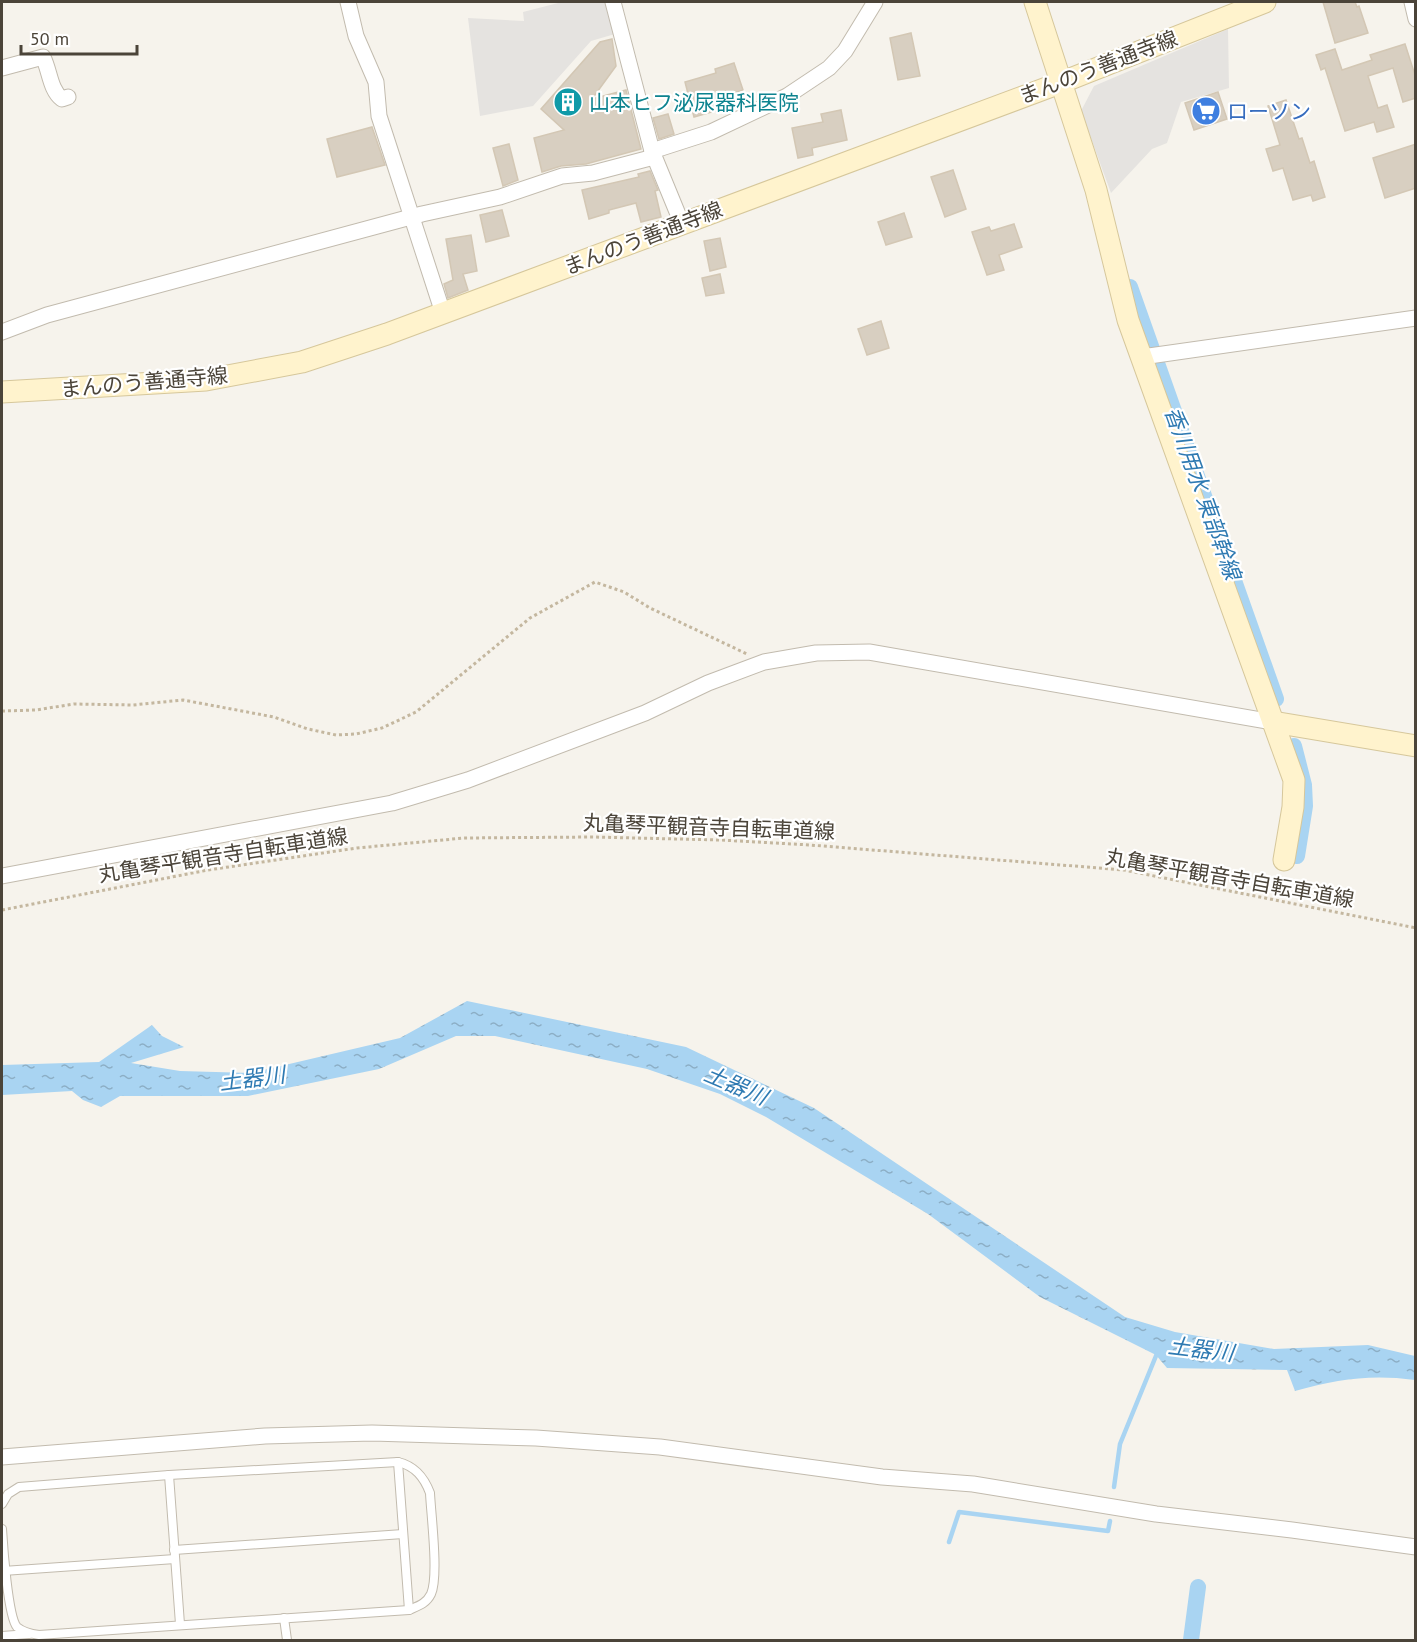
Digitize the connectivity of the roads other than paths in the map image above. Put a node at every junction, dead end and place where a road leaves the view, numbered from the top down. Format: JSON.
{"nodes":[{"id":1,"x":348,"y":2,"type":"edge"},
{"id":2,"x":613,"y":2,"type":"edge"},
{"id":3,"x":875,"y":2,"type":"edge"},
{"id":4,"x":1035,"y":2,"type":"edge"},
{"id":5,"x":1265,"y":2,"type":"edge"},
{"id":6,"x":1412,"y":2,"type":"edge"},
{"id":7,"x":1416,"y":20,"type":"edge"},
{"id":8,"x":2,"y":68,"type":"edge"},
{"id":9,"x":1060,"y":83,"type":"junction"},
{"id":10,"x":69,"y":97,"type":"dead end"},
{"id":11,"x":653,"y":154,"type":"junction"},
{"id":12,"x":412,"y":217,"type":"junction"},
{"id":13,"x":682,"y":224,"type":"junction"},
{"id":14,"x":443,"y":313,"type":"junction"},
{"id":15,"x":1416,"y":318,"type":"edge"},
{"id":16,"x":2,"y":332,"type":"edge"},
{"id":17,"x":1142,"y":357,"type":"junction"},
{"id":18,"x":2,"y":392,"type":"edge"},
{"id":19,"x":1273,"y":722,"type":"junction"},
{"id":20,"x":1416,"y":746,"type":"edge"},
{"id":21,"x":1284,"y":860,"type":"dead end"},
{"id":22,"x":2,"y":876,"type":"edge"},
{"id":23,"x":2,"y":1457,"type":"edge"},
{"id":24,"x":398,"y":1462,"type":"junction"},
{"id":25,"x":169,"y":1475,"type":"junction"},
{"id":26,"x":2,"y":1504,"type":"edge"},
{"id":27,"x":2,"y":1529,"type":"edge"},
{"id":28,"x":403,"y":1534,"type":"junction"},
{"id":29,"x":1416,"y":1547,"type":"edge"},
{"id":30,"x":174,"y":1550,"type":"junction"},
{"id":31,"x":175,"y":1559,"type":"junction"},
{"id":32,"x":3,"y":1571,"type":"edge"},
{"id":33,"x":408,"y":1610,"type":"junction"},
{"id":34,"x":284,"y":1618,"type":"junction"},
{"id":35,"x":180,"y":1624,"type":"junction"},
{"id":36,"x":29,"y":1634,"type":"junction"},
{"id":37,"x":2,"y":1636,"type":"edge"},
{"id":38,"x":287,"y":1641,"type":"edge"}],
"edges":[{"from":1,"to":12,"type":"street"},
{"from":2,"to":11,"type":"street"},
{"from":3,"to":11,"type":"street"},
{"from":4,"to":9,"type":"main road"},
{"from":5,"to":9,"type":"main road","name":"まんのう善通寺線"},
{"from":6,"to":7,"type":"street"},
{"from":8,"to":10,"type":"street"},
{"from":9,"to":13,"type":"main road","name":"まんのう善通寺線"},
{"from":9,"to":17,"type":"main road"},
{"from":11,"to":12,"type":"street"},
{"from":11,"to":13,"type":"street"},
{"from":12,"to":14,"type":"street"},
{"from":12,"to":16,"type":"street"},
{"from":13,"to":14,"type":"main road","name":"まんのう善通寺線"},
{"from":14,"to":18,"type":"main road","name":"まんのう善通寺線"},
{"from":15,"to":17,"type":"street"},
{"from":17,"to":19,"type":"main road"},
{"from":19,"to":20,"type":"main road"},
{"from":19,"to":21,"type":"main road"},
{"from":19,"to":22,"type":"street"},
{"from":23,"to":29,"type":"street"},
{"from":24,"to":25,"type":"lane"},
{"from":24,"to":28,"type":"lane"},
{"from":24,"to":33,"type":"lane"},
{"from":25,"to":26,"type":"lane"},
{"from":25,"to":30,"type":"lane"},
{"from":27,"to":32,"type":"lane"},
{"from":28,"to":30,"type":"lane"},
{"from":28,"to":33,"type":"lane"},
{"from":30,"to":31,"type":"lane"},
{"from":31,"to":32,"type":"lane"},
{"from":31,"to":35,"type":"lane"},
{"from":32,"to":36,"type":"lane"},
{"from":33,"to":34,"type":"lane"},
{"from":34,"to":35,"type":"lane"},
{"from":34,"to":38,"type":"lane"},
{"from":35,"to":36,"type":"lane"},
{"from":36,"to":37,"type":"lane"}]}
